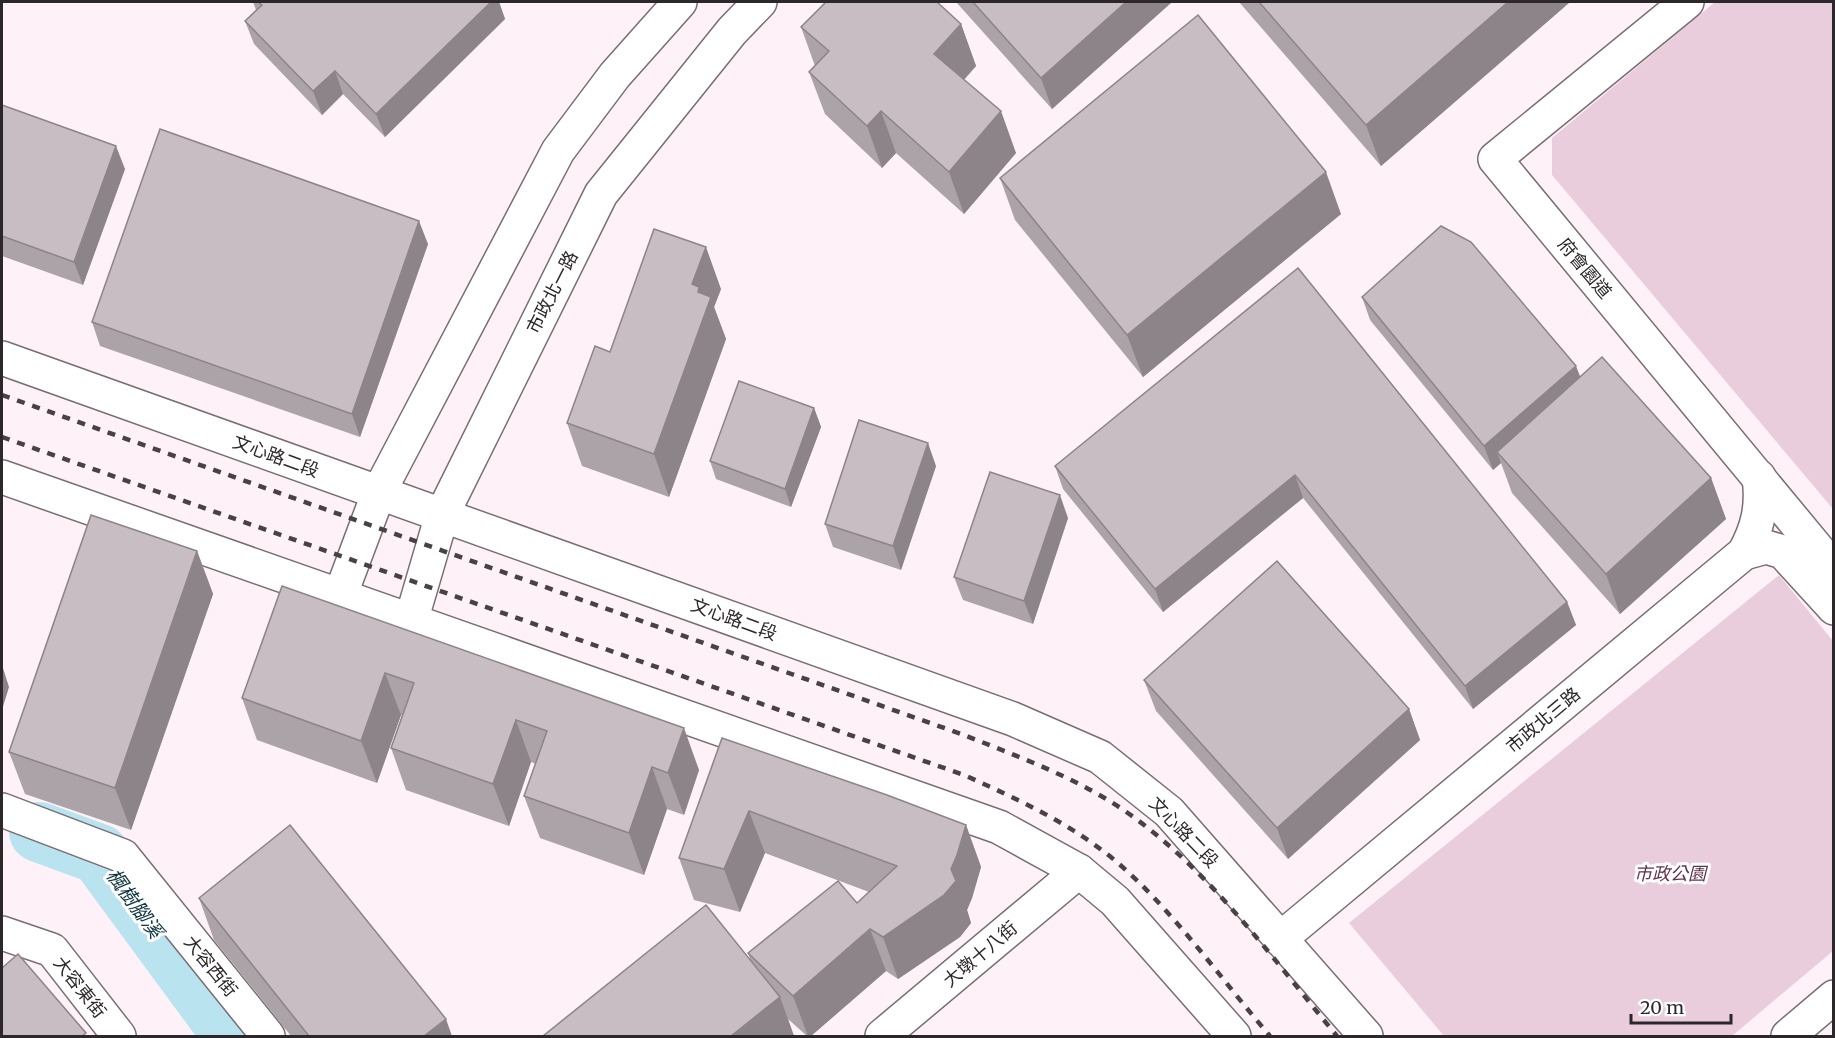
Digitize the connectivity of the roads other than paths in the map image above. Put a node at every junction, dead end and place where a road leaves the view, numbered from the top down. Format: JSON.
{"nodes":[{"id":1,"x":680,"y":2,"type":"edge"},
{"id":2,"x":760,"y":2,"type":"edge"},
{"id":3,"x":1687,"y":2,"type":"edge"},
{"id":4,"x":2,"y":358,"type":"edge"},
{"id":5,"x":2,"y":477,"type":"edge"},
{"id":6,"x":1759,"y":477,"type":"junction"},
{"id":7,"x":379,"y":492,"type":"junction"},
{"id":8,"x":442,"y":515,"type":"junction"},
{"id":9,"x":1743,"y":553,"type":"junction"},
{"id":10,"x":1833,"y":569,"type":"edge"},
{"id":11,"x":340,"y":597,"type":"junction"},
{"id":12,"x":1833,"y":608,"type":"edge"},
{"id":13,"x":411,"y":621,"type":"junction"},
{"id":14,"x":2,"y":810,"type":"edge"},
{"id":15,"x":1079,"y":871,"type":"junction"},
{"id":16,"x":2,"y":933,"type":"edge"},
{"id":17,"x":1280,"y":939,"type":"junction"},
{"id":18,"x":1825,"y":1016,"type":"edge"},
{"id":19,"x":119,"y":1036,"type":"edge"},
{"id":20,"x":268,"y":1036,"type":"edge"},
{"id":21,"x":882,"y":1036,"type":"edge"},
{"id":22,"x":1233,"y":1036,"type":"edge"},
{"id":23,"x":1366,"y":1036,"type":"edge"},
{"id":24,"x":1788,"y":1036,"type":"edge"}],
"edges":[{"from":1,"to":7,"type":"street"},
{"from":2,"to":8,"type":"street","name":"市政北一路"},
{"from":3,"to":6,"type":"street","name":"府會園道"},
{"from":4,"to":7,"type":"street","name":"文心路二段"},
{"from":5,"to":11,"type":"street"},
{"from":6,"to":9,"type":"street","name":"市政北三路"},
{"from":6,"to":10,"type":"street","name":"府會園道"},
{"from":7,"to":8,"type":"street","name":"文心路二段"},
{"from":7,"to":11,"type":"street"},
{"from":8,"to":13,"type":"street","name":"市政北一路"},
{"from":8,"to":17,"type":"street","name":"文心路二段"},
{"from":9,"to":12,"type":"street"},
{"from":9,"to":17,"type":"street","name":"市政北三路"},
{"from":11,"to":13,"type":"street"},
{"from":13,"to":15,"type":"street"},
{"from":14,"to":20,"type":"street","name":"大容西街"},
{"from":15,"to":21,"type":"street","name":"大墩十八街"},
{"from":15,"to":22,"type":"street"},
{"from":16,"to":19,"type":"street","name":"大容東街"},
{"from":17,"to":23,"type":"street","name":"文心路二段"},
{"from":18,"to":24,"type":"street"}]}
